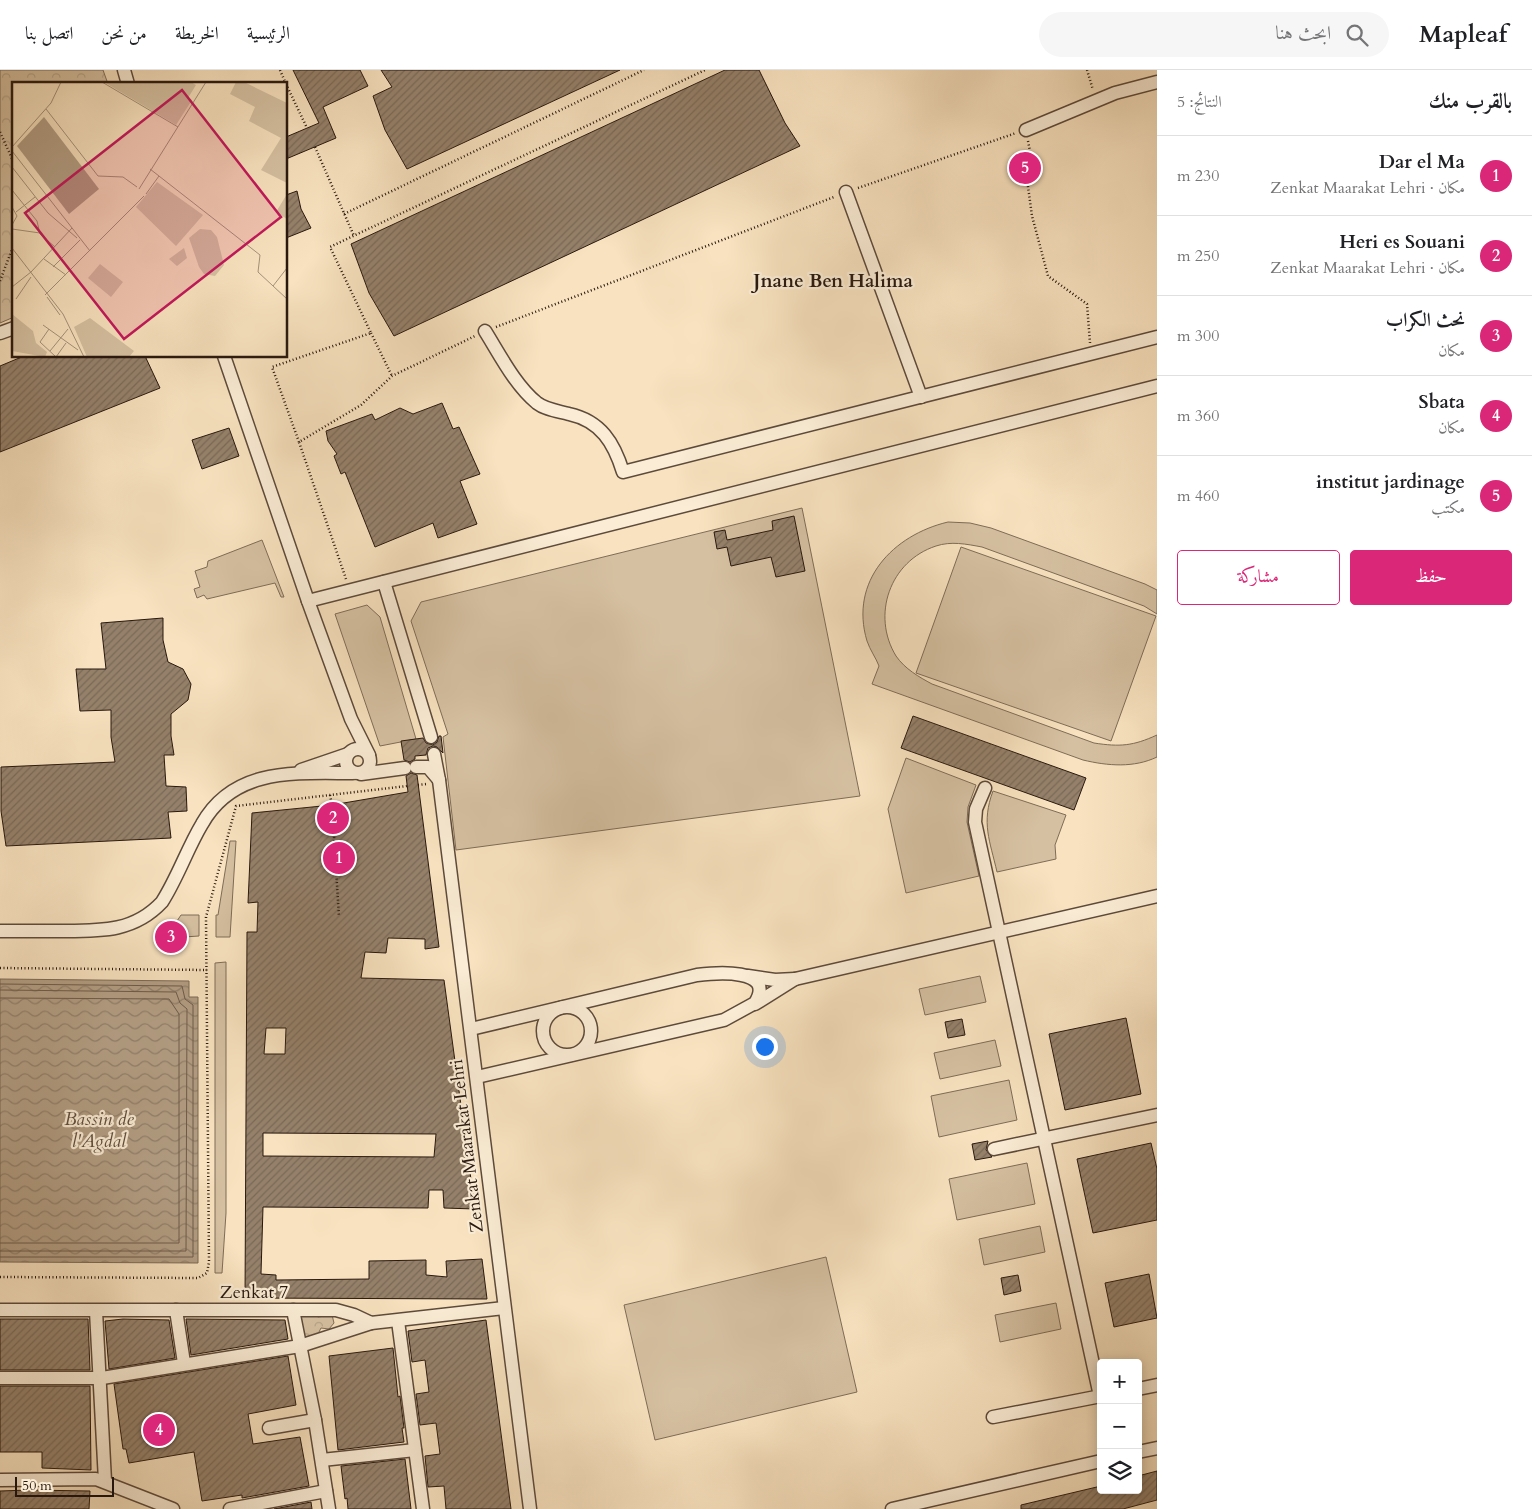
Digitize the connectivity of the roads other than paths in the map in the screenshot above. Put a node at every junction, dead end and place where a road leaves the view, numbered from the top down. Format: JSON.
{"nodes":[{"id":1,"x":1157,"y":82,"type":"edge"},
{"id":2,"x":1026,"y":130,"type":"road end"},
{"id":3,"x":846,"y":192,"type":"road end"},
{"id":4,"x":12,"y":329,"type":"edge"},
{"id":5,"x":485,"y":331,"type":"road end"},
{"id":6,"x":0,"y":333,"type":"edge"},
{"id":7,"x":1157,"y":337,"type":"edge"},
{"id":8,"x":225,"y":358,"type":"edge"},
{"id":9,"x":1157,"y":386,"type":"edge"},
{"id":10,"x":921,"y":397,"type":"junction"},
{"id":11,"x":384,"y":582,"type":"junction"},
{"id":12,"x":308,"y":601,"type":"junction"},
{"id":13,"x":352,"y":719,"type":"junction"},
{"id":14,"x":431,"y":737,"type":"dead end"},
{"id":15,"x":349,"y":752,"type":"junction"},
{"id":16,"x":369,"y":754,"type":"junction"},
{"id":17,"x":434,"y":754,"type":"dead end"},
{"id":18,"x":357,"y":773,"type":"junction"},
{"id":19,"x":291,"y":774,"type":"junction"},
{"id":20,"x":439,"y":780,"type":"junction"},
{"id":21,"x":985,"y":788,"type":"dead end"},
{"id":22,"x":1157,"y":896,"type":"edge"},
{"id":23,"x":0,"y":931,"type":"edge"},
{"id":24,"x":1000,"y":932,"type":"junction"},
{"id":25,"x":747,"y":976,"type":"junction"},
{"id":26,"x":795,"y":979,"type":"junction"},
{"id":27,"x":561,"y":1007,"type":"junction"},
{"id":28,"x":750,"y":1007,"type":"junction"},
{"id":29,"x":471,"y":1029,"type":"junction"},
{"id":30,"x":572,"y":1055,"type":"junction"},
{"id":31,"x":477,"y":1077,"type":"junction"},
{"id":32,"x":1157,"y":1115,"type":"edge"},
{"id":33,"x":1044,"y":1138,"type":"junction"},
{"id":34,"x":994,"y":1149,"type":"dead end"},
{"id":35,"x":504,"y":1308,"type":"junction"},
{"id":36,"x":0,"y":1310,"type":"edge"},
{"id":37,"x":176,"y":1310,"type":"junction"},
{"id":38,"x":293,"y":1310,"type":"junction"},
{"id":39,"x":96,"y":1311,"type":"junction"},
{"id":40,"x":398,"y":1321,"type":"junction"},
{"id":41,"x":370,"y":1323,"type":"junction"},
{"id":42,"x":300,"y":1346,"type":"junction"},
{"id":43,"x":184,"y":1363,"type":"junction"},
{"id":44,"x":0,"y":1378,"type":"edge"},
{"id":45,"x":102,"y":1378,"type":"junction"},
{"id":46,"x":1097,"y":1382,"type":"edge"},
{"id":47,"x":1157,"y":1385,"type":"edge"},
{"id":48,"x":1142,"y":1388,"type":"edge"},
{"id":49,"x":1097,"y":1397,"type":"edge"},
{"id":50,"x":993,"y":1417,"type":"dead end"},
{"id":51,"x":315,"y":1420,"type":"junction"},
{"id":52,"x":269,"y":1428,"type":"dead end"},
{"id":53,"x":1157,"y":1448,"type":"edge"},
{"id":54,"x":415,"y":1450,"type":"junction"},
{"id":55,"x":1142,"y":1451,"type":"edge"},
{"id":56,"x":322,"y":1460,"type":"junction"},
{"id":57,"x":1097,"y":1462,"type":"edge"},
{"id":58,"x":0,"y":1480,"type":"edge"},
{"id":59,"x":106,"y":1481,"type":"junction"},
{"id":60,"x":326,"y":1491,"type":"junction"},
{"id":61,"x":173,"y":1509,"type":"edge"},
{"id":62,"x":230,"y":1509,"type":"edge"},
{"id":63,"x":329,"y":1509,"type":"edge"},
{"id":64,"x":423,"y":1509,"type":"edge"},
{"id":65,"x":530,"y":1509,"type":"edge"},
{"id":66,"x":892,"y":1509,"type":"edge"}],
"edges":[{"from":1,"to":2,"type":"street"},
{"from":3,"to":10,"type":"street"},
{"from":4,"to":6,"type":"street"},
{"from":5,"to":10,"type":"street"},
{"from":7,"to":10,"type":"street"},
{"from":8,"to":12,"type":"street"},
{"from":9,"to":11,"type":"street"},
{"from":11,"to":12,"type":"street"},
{"from":11,"to":14,"type":"street"},
{"from":12,"to":13,"type":"street"},
{"from":13,"to":15,"type":"street"},
{"from":13,"to":16,"type":"street"},
{"from":15,"to":16,"type":"street"},
{"from":15,"to":18,"type":"street"},
{"from":15,"to":19,"type":"street"},
{"from":16,"to":18,"type":"street"},
{"from":17,"to":20,"type":"street","name":"Zenkat Maarakat Lehri"},
{"from":18,"to":19,"type":"street"},
{"from":18,"to":20,"type":"street"},
{"from":19,"to":23,"type":"street"},
{"from":20,"to":29,"type":"street","name":"Zenkat Maarakat Lehri"},
{"from":21,"to":24,"type":"street"},
{"from":22,"to":24,"type":"street"},
{"from":24,"to":26,"type":"street"},
{"from":24,"to":33,"type":"street"},
{"from":25,"to":26,"type":"street"},
{"from":25,"to":27,"type":"street"},
{"from":25,"to":28,"type":"street"},
{"from":26,"to":28,"type":"street"},
{"from":27,"to":29,"type":"street"},
{"from":27,"to":30,"type":"street"},
{"from":27,"to":30,"type":"street"},
{"from":28,"to":30,"type":"street"},
{"from":29,"to":31,"type":"street","name":"Zenkat Maarakat Lehri"},
{"from":30,"to":31,"type":"street"},
{"from":31,"to":35,"type":"street","name":"Zenkat Maarakat Lehri"},
{"from":32,"to":33,"type":"street"},
{"from":33,"to":34,"type":"street"},
{"from":33,"to":46,"type":"street"},
{"from":35,"to":40,"type":"street","name":"Zenkat 7"},
{"from":35,"to":65,"type":"street","name":"Zenkat Maarakat Lehri"},
{"from":36,"to":39,"type":"street","name":"Zenkat 7"},
{"from":37,"to":38,"type":"street","name":"Zenkat 7"},
{"from":37,"to":39,"type":"street","name":"Zenkat 7"},
{"from":37,"to":43,"type":"street"},
{"from":38,"to":41,"type":"street","name":"Zenkat 7"},
{"from":38,"to":42,"type":"street"},
{"from":39,"to":45,"type":"street"},
{"from":40,"to":41,"type":"street","name":"Zenkat 7"},
{"from":40,"to":54,"type":"street"},
{"from":41,"to":42,"type":"street"},
{"from":42,"to":43,"type":"street"},
{"from":42,"to":51,"type":"street"},
{"from":43,"to":45,"type":"street"},
{"from":44,"to":45,"type":"street"},
{"from":45,"to":59,"type":"street"},
{"from":47,"to":48,"type":"street"},
{"from":49,"to":50,"type":"street"},
{"from":51,"to":52,"type":"street"},
{"from":51,"to":56,"type":"street"},
{"from":53,"to":55,"type":"street"},
{"from":54,"to":56,"type":"street"},
{"from":54,"to":64,"type":"street"},
{"from":56,"to":60,"type":"street"},
{"from":57,"to":66,"type":"street"},
{"from":58,"to":59,"type":"street"},
{"from":59,"to":61,"type":"street"},
{"from":60,"to":62,"type":"street"},
{"from":60,"to":63,"type":"street"}]}
